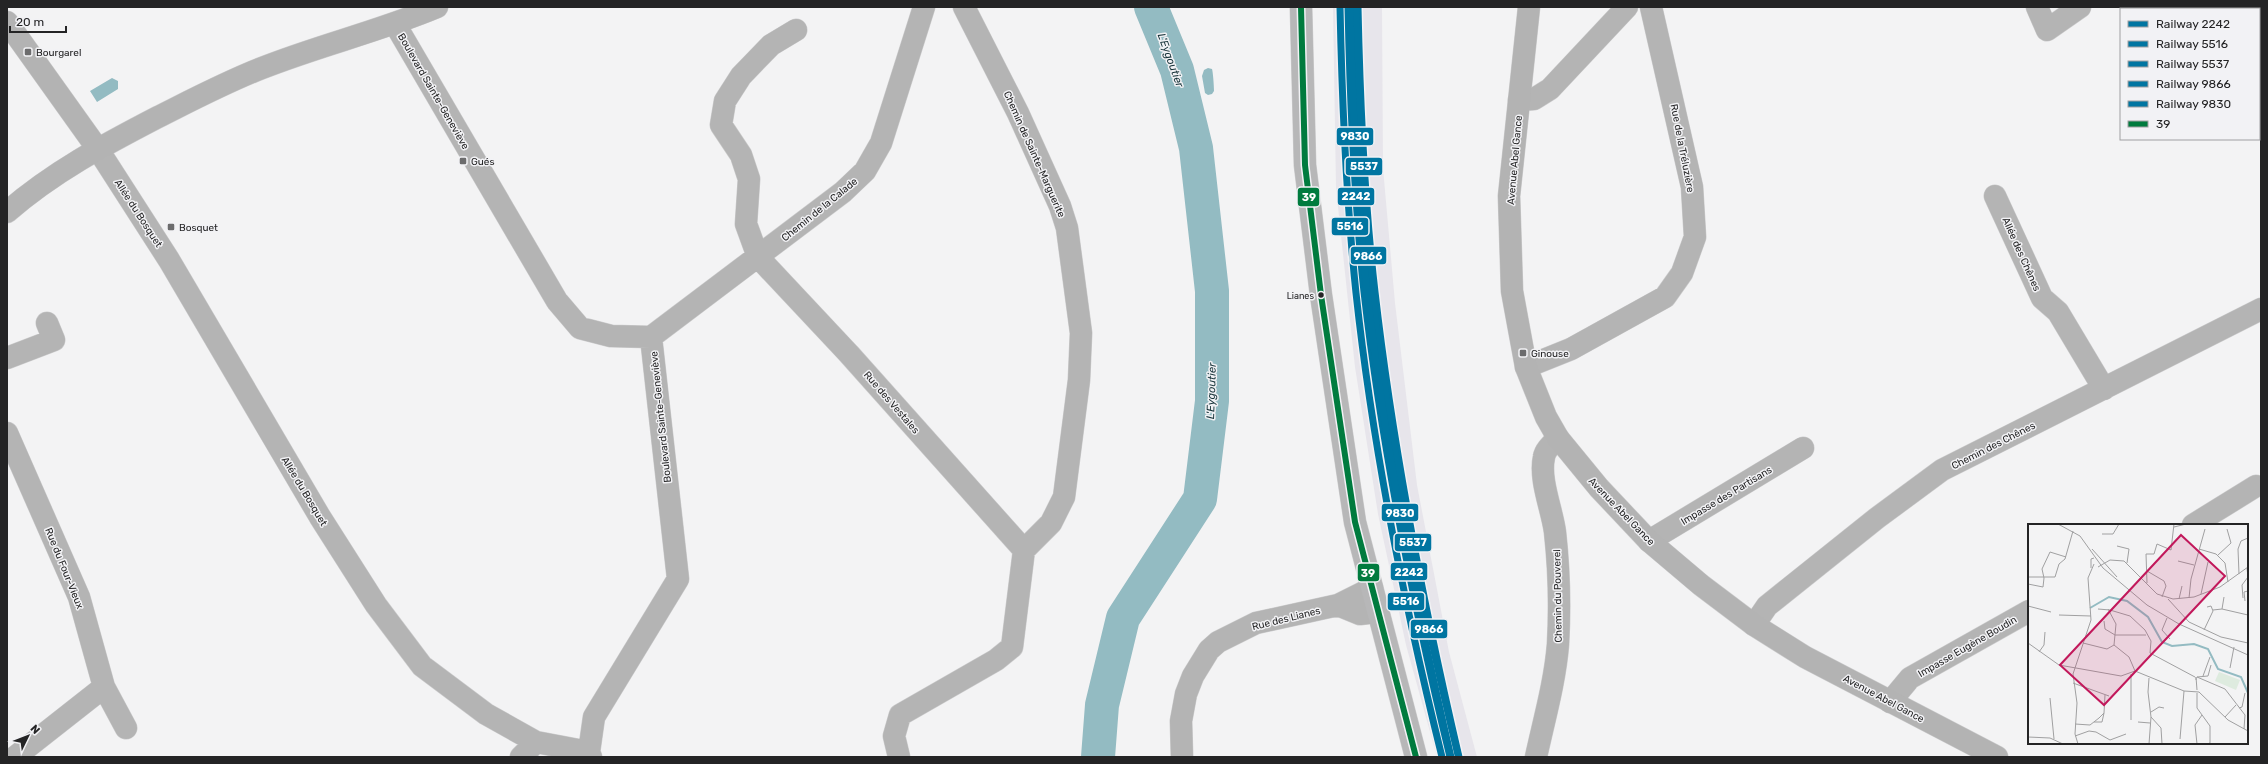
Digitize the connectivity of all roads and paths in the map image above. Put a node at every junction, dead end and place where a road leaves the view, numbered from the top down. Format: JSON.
{"nodes":[{"id":1,"x":437,"y":7,"type":"edge"},
{"id":2,"x":924,"y":7,"type":"edge"},
{"id":3,"x":964,"y":7,"type":"edge"},
{"id":4,"x":1301,"y":7,"type":"edge"},
{"id":5,"x":1529,"y":7,"type":"edge"},
{"id":6,"x":1627,"y":7,"type":"edge"},
{"id":7,"x":1651,"y":7,"type":"edge"},
{"id":8,"x":2037,"y":7,"type":"edge"},
{"id":9,"x":2080,"y":7,"type":"edge"},
{"id":10,"x":7,"y":22,"type":"edge"},
{"id":11,"x":395,"y":24,"type":"junction"},
{"id":12,"x":796,"y":30,"type":"dead end"},
{"id":13,"x":1520,"y":96,"type":"junction"},
{"id":14,"x":97,"y":148,"type":"junction"},
{"id":15,"x":1995,"y":196,"type":"dead end"},
{"id":16,"x":7,"y":212,"type":"edge"},
{"id":17,"x":758,"y":256,"type":"junction"},
{"id":18,"x":2261,"y":309,"type":"edge"},
{"id":19,"x":47,"y":323,"type":"dead end"},
{"id":20,"x":651,"y":337,"type":"junction"},
{"id":21,"x":7,"y":358,"type":"edge"},
{"id":22,"x":1526,"y":367,"type":"junction"},
{"id":23,"x":2104,"y":389,"type":"junction"},
{"id":24,"x":7,"y":433,"type":"edge"},
{"id":25,"x":1558,"y":438,"type":"junction"},
{"id":26,"x":1803,"y":448,"type":"dead end"},
{"id":27,"x":2256,"y":486,"type":"dead end"},
{"id":28,"x":2194,"y":524,"type":"edge"},
{"id":29,"x":1649,"y":541,"type":"junction"},
{"id":30,"x":1024,"y":550,"type":"junction"},
{"id":31,"x":1372,"y":588,"type":"junction"},
{"id":32,"x":1338,"y":605,"type":"junction"},
{"id":33,"x":1377,"y":612,"type":"junction"},
{"id":34,"x":2028,"y":612,"type":"edge"},
{"id":35,"x":1754,"y":625,"type":"junction"},
{"id":36,"x":104,"y":687,"type":"junction"},
{"id":37,"x":1890,"y":702,"type":"junction"},
{"id":38,"x":126,"y":728,"type":"dead end"},
{"id":39,"x":536,"y":742,"type":"junction"},
{"id":40,"x":590,"y":754,"type":"edge"},
{"id":41,"x":15,"y":757,"type":"edge"},
{"id":42,"x":521,"y":757,"type":"edge"},
{"id":43,"x":899,"y":757,"type":"edge"},
{"id":44,"x":1182,"y":757,"type":"edge"},
{"id":45,"x":1416,"y":757,"type":"edge"},
{"id":46,"x":1536,"y":757,"type":"edge"},
{"id":47,"x":1997,"y":757,"type":"edge"}],
"edges":[{"from":1,"to":11,"type":"main road"},
{"from":2,"to":17,"type":"street","name":"Chemin de la Calade"},
{"from":3,"to":30,"type":"street","name":"Chemin de Sainte-Marguerite"},
{"from":4,"to":31,"type":"main road"},
{"from":5,"to":13,"type":"main road","name":"Avenue Abel Gance"},
{"from":6,"to":13,"type":"street"},
{"from":7,"to":22,"type":"street","name":"Rue de la Tréluzière"},
{"from":8,"to":9,"type":"street"},
{"from":10,"to":14,"type":"main road"},
{"from":11,"to":14,"type":"main road"},
{"from":11,"to":20,"type":"street","name":"Boulevard Sainte-Geneviève"},
{"from":12,"to":17,"type":"street"},
{"from":13,"to":22,"type":"main road","name":"Avenue Abel Gance"},
{"from":14,"to":16,"type":"main road"},
{"from":14,"to":39,"type":"street","name":"Allée du Bosquet"},
{"from":15,"to":23,"type":"street","name":"Allée des Chênes"},
{"from":17,"to":20,"type":"street","name":"Chemin de la Calade"},
{"from":17,"to":30,"type":"street","name":"Rue des Vestales"},
{"from":18,"to":23,"type":"street","name":"Chemin des Chênes"},
{"from":19,"to":21,"type":"street"},
{"from":20,"to":40,"type":"street","name":"Boulevard Sainte-Geneviève"},
{"from":22,"to":25,"type":"main road","name":"Avenue Abel Gance"},
{"from":23,"to":35,"type":"street","name":"Chemin des Chênes"},
{"from":24,"to":36,"type":"street","name":"Rue du Four-Vieux"},
{"from":25,"to":29,"type":"main road","name":"Avenue Abel Gance"},
{"from":25,"to":46,"type":"street","name":"Chemin du Pouverel"},
{"from":26,"to":29,"type":"street","name":"Impasse des Partisans"},
{"from":27,"to":28,"type":"street"},
{"from":29,"to":35,"type":"main road","name":"Avenue Abel Gance"},
{"from":30,"to":43,"type":"street"},
{"from":31,"to":32,"type":"street","name":"Rue des Lianes"},
{"from":31,"to":33,"type":"main road"},
{"from":32,"to":33,"type":"street"},
{"from":32,"to":44,"type":"street","name":"Rue des Lianes"},
{"from":33,"to":45,"type":"main road"},
{"from":34,"to":37,"type":"street","name":"Impasse Eugène Boudin"},
{"from":35,"to":37,"type":"main road","name":"Avenue Abel Gance"},
{"from":36,"to":38,"type":"street","name":"Rue du Four-Vieux"},
{"from":36,"to":41,"type":"street"},
{"from":37,"to":47,"type":"main road","name":"Avenue Abel Gance"},
{"from":39,"to":40,"type":"street","name":"Allée du Bosquet"},
{"from":39,"to":42,"type":"street"}]}
